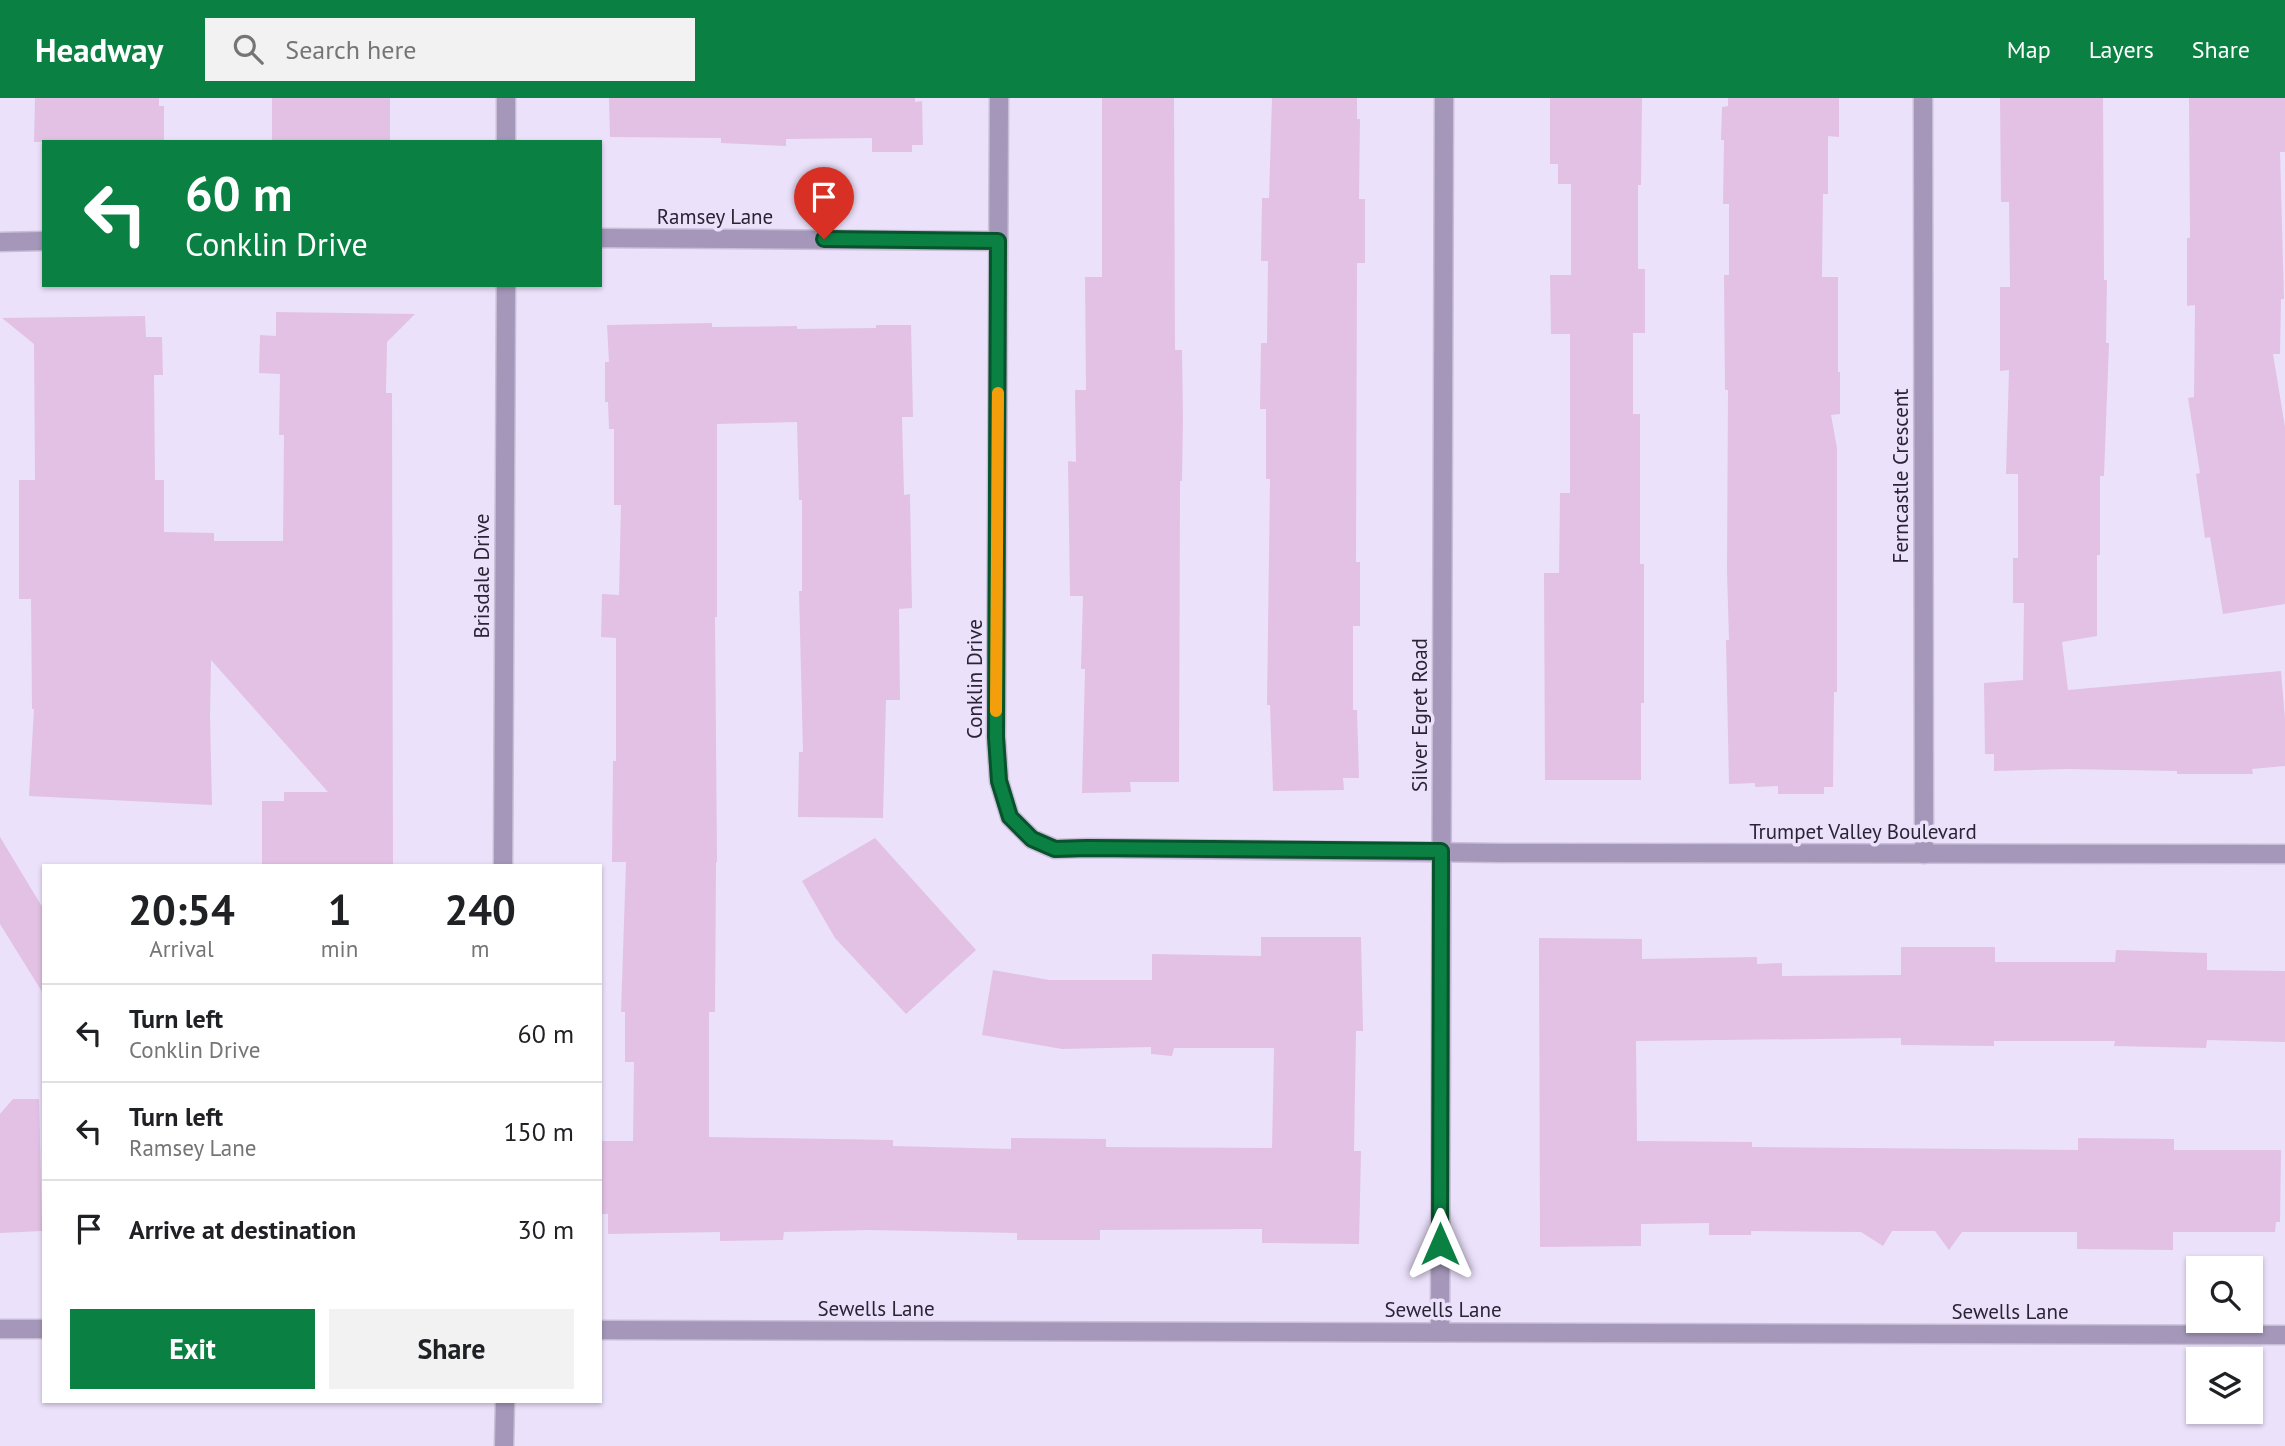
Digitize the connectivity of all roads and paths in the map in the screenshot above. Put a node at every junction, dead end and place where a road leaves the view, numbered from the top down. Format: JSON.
{"nodes":[{"id":1,"x":506,"y":98,"type":"edge"},
{"id":2,"x":999,"y":98,"type":"edge"},
{"id":3,"x":1444,"y":98,"type":"edge"},
{"id":4,"x":1923,"y":98,"type":"edge"},
{"id":5,"x":506,"y":140,"type":"edge"},
{"id":6,"x":602,"y":238,"type":"edge"},
{"id":7,"x":998,"y":241,"type":"junction"},
{"id":8,"x":0,"y":242,"type":"edge"},
{"id":9,"x":42,"y":242,"type":"edge"},
{"id":10,"x":506,"y":287,"type":"edge"},
{"id":11,"x":1441,"y":851,"type":"junction"},
{"id":12,"x":1924,"y":854,"type":"junction"},
{"id":13,"x":2285,"y":854,"type":"edge"},
{"id":14,"x":503,"y":864,"type":"edge"},
{"id":15,"x":0,"y":1329,"type":"edge"},
{"id":16,"x":42,"y":1329,"type":"edge"},
{"id":17,"x":602,"y":1330,"type":"edge"},
{"id":18,"x":1440,"y":1332,"type":"junction"},
{"id":19,"x":2285,"y":1335,"type":"edge"},
{"id":20,"x":505,"y":1403,"type":"edge"},
{"id":21,"x":505,"y":1446,"type":"edge"}],
"edges":[{"from":1,"to":5,"type":"street"},
{"from":2,"to":7,"type":"street","name":"Conklin Drive"},
{"from":3,"to":11,"type":"street","name":"Silver Egret Road"},
{"from":4,"to":12,"type":"street","name":"Ferncastle Crescent"},
{"from":6,"to":7,"type":"street","name":"Ramsey Lane"},
{"from":7,"to":11,"type":"street","name":"Conklin Drive"},
{"from":8,"to":9,"type":"street"},
{"from":10,"to":14,"type":"street","name":"Brisdale Drive"},
{"from":11,"to":12,"type":"street","name":"Trumpet Valley Boulevard"},
{"from":11,"to":18,"type":"street","name":"Silver Egret Road"},
{"from":12,"to":13,"type":"street","name":"Trumpet Valley Boulevard"},
{"from":15,"to":16,"type":"street"},
{"from":17,"to":18,"type":"street","name":"Sewells Lane"},
{"from":18,"to":19,"type":"street","name":"Sewells Lane"},
{"from":20,"to":21,"type":"street"}]}
